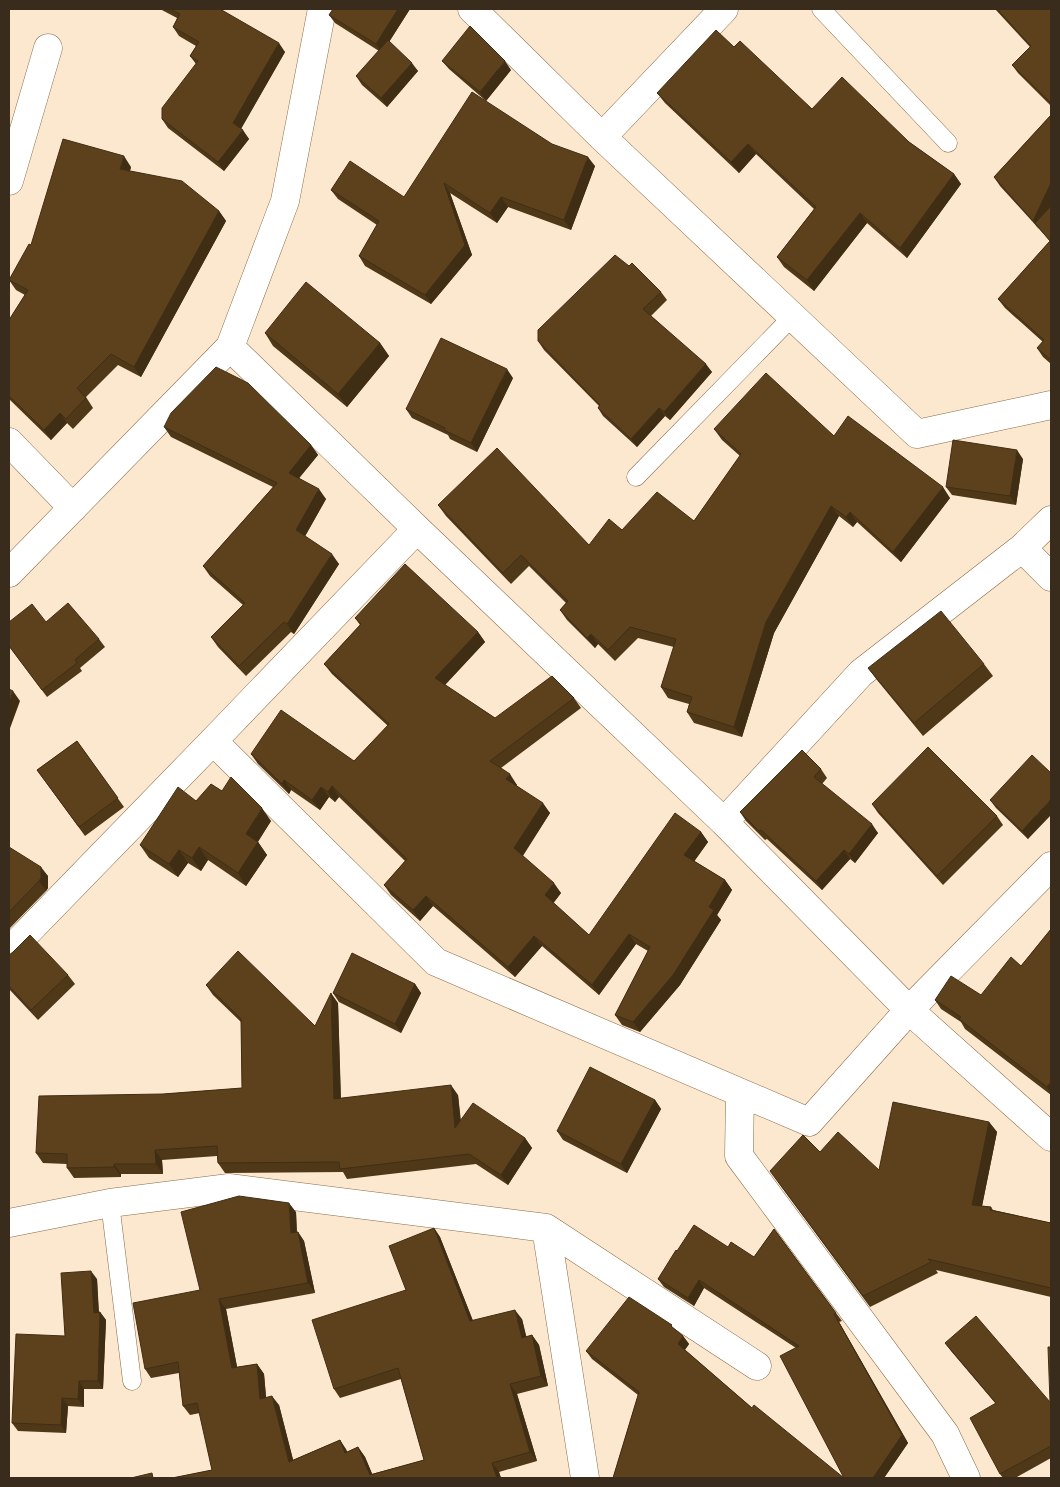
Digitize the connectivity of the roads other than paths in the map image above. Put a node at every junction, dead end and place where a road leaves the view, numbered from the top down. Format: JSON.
{"nodes":[{"id":1,"x":322,"y":9,"type":"edge"},
{"id":2,"x":472,"y":9,"type":"edge"},
{"id":3,"x":724,"y":9,"type":"edge"},
{"id":4,"x":820,"y":9,"type":"edge"},
{"id":5,"x":48,"y":48,"type":"dead end"},
{"id":6,"x":602,"y":137,"type":"junction"},
{"id":7,"x":948,"y":143,"type":"dead end"},
{"id":8,"x":9,"y":181,"type":"edge"},
{"id":9,"x":793,"y":316,"type":"junction"},
{"id":10,"x":230,"y":347,"type":"junction"},
{"id":11,"x":1051,"y":406,"type":"edge"},
{"id":12,"x":9,"y":442,"type":"edge"},
{"id":13,"x":636,"y":477,"type":"dead end"},
{"id":14,"x":73,"y":508,"type":"junction"},
{"id":15,"x":1051,"y":520,"type":"edge"},
{"id":16,"x":417,"y":529,"type":"junction"},
{"id":17,"x":1022,"y":548,"type":"junction"},
{"id":18,"x":9,"y":573,"type":"edge"},
{"id":19,"x":1051,"y":577,"type":"edge"},
{"id":20,"x":213,"y":741,"type":"junction"},
{"id":21,"x":724,"y":822,"type":"junction"},
{"id":22,"x":1051,"y":866,"type":"edge"},
{"id":23,"x":9,"y":951,"type":"edge"},
{"id":24,"x":909,"y":1010,"type":"junction"},
{"id":25,"x":740,"y":1093,"type":"junction"},
{"id":26,"x":1051,"y":1137,"type":"edge"},
{"id":27,"x":110,"y":1203,"type":"junction"},
{"id":28,"x":9,"y":1223,"type":"edge"},
{"id":29,"x":546,"y":1228,"type":"junction"},
{"id":30,"x":758,"y":1366,"type":"dead end"},
{"id":31,"x":132,"y":1380,"type":"dead end"},
{"id":32,"x":585,"y":1478,"type":"edge"},
{"id":33,"x":966,"y":1478,"type":"edge"}],
"edges":[{"from":1,"to":10,"type":"street"},
{"from":2,"to":6,"type":"street"},
{"from":3,"to":6,"type":"street"},
{"from":4,"to":7,"type":"lane"},
{"from":5,"to":8,"type":"street"},
{"from":6,"to":9,"type":"street"},
{"from":9,"to":11,"type":"street"},
{"from":9,"to":13,"type":"lane"},
{"from":10,"to":14,"type":"street"},
{"from":10,"to":16,"type":"street"},
{"from":12,"to":14,"type":"street"},
{"from":14,"to":18,"type":"street"},
{"from":15,"to":17,"type":"street"},
{"from":16,"to":20,"type":"street"},
{"from":16,"to":21,"type":"street"},
{"from":17,"to":19,"type":"street"},
{"from":17,"to":21,"type":"street"},
{"from":20,"to":23,"type":"street"},
{"from":20,"to":25,"type":"street"},
{"from":21,"to":24,"type":"street"},
{"from":22,"to":24,"type":"street"},
{"from":24,"to":25,"type":"street"},
{"from":24,"to":26,"type":"street"},
{"from":25,"to":33,"type":"street"},
{"from":27,"to":28,"type":"street"},
{"from":27,"to":29,"type":"street"},
{"from":27,"to":31,"type":"lane"},
{"from":29,"to":30,"type":"street"},
{"from":29,"to":32,"type":"street"}]}
